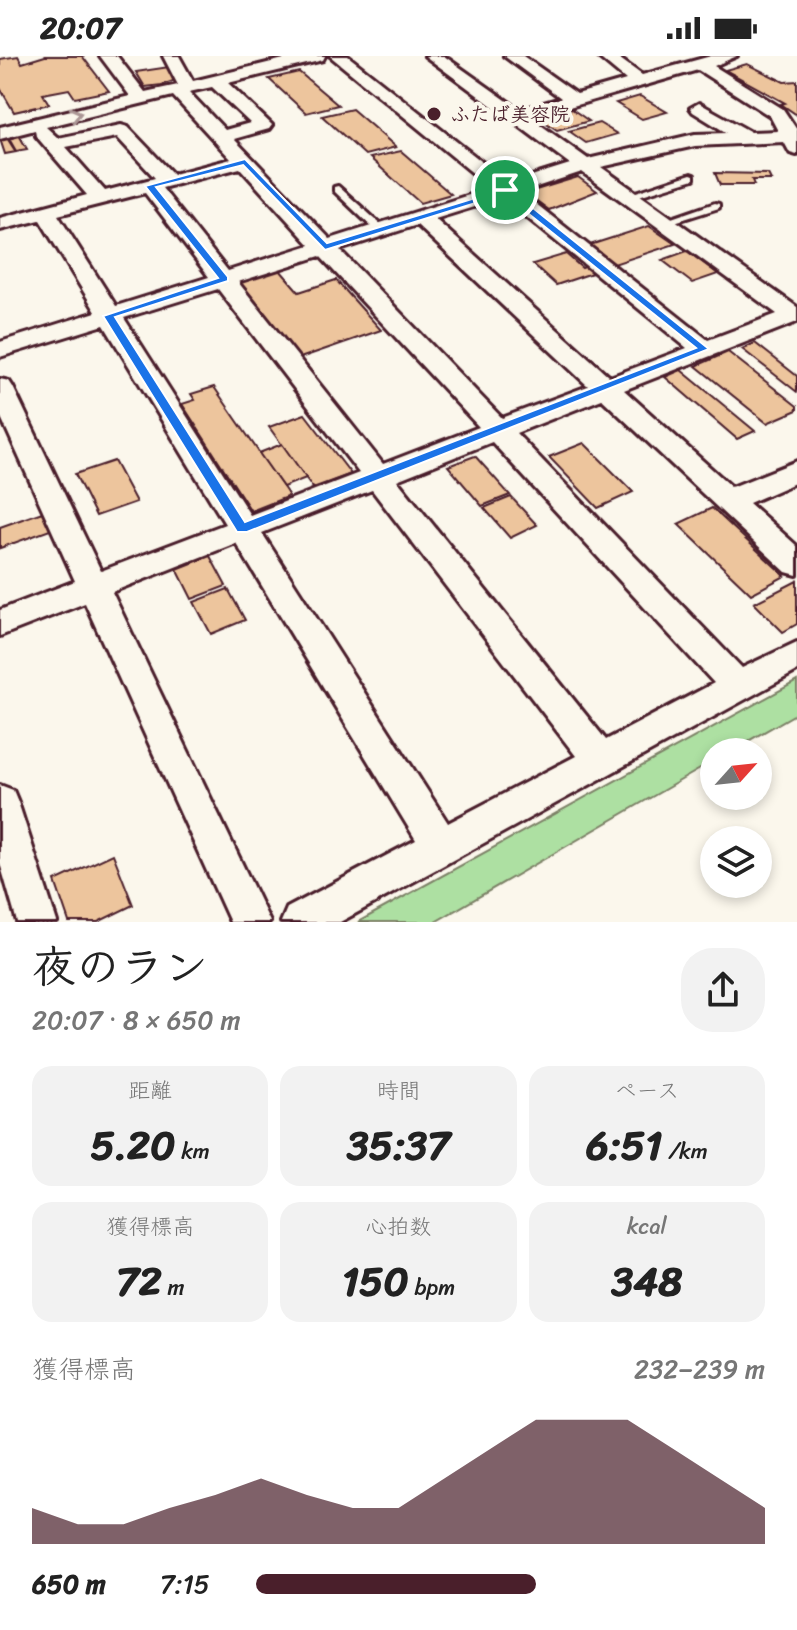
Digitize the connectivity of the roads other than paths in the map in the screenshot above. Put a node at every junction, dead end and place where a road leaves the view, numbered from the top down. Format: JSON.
{"nodes":[{"id":1,"x":108,"y":56,"type":"edge"},
{"id":2,"x":171,"y":56,"type":"edge"},
{"id":3,"x":317,"y":56,"type":"edge"},
{"id":4,"x":338,"y":56,"type":"edge"},
{"id":5,"x":433,"y":56,"type":"edge"},
{"id":6,"x":512,"y":56,"type":"edge"},
{"id":7,"x":605,"y":56,"type":"edge"},
{"id":8,"x":653,"y":56,"type":"edge"},
{"id":9,"x":714,"y":59,"type":"edge"},
{"id":10,"x":280,"y":60,"type":"edge"},
{"id":11,"x":674,"y":73,"type":"junction"},
{"id":12,"x":216,"y":81,"type":"junction"},
{"id":13,"x":640,"y":82,"type":"junction"},
{"id":14,"x":183,"y":89,"type":"junction"},
{"id":15,"x":141,"y":99,"type":"junction"},
{"id":16,"x":575,"y":100,"type":"junction"},
{"id":17,"x":699,"y":108,"type":"dead end"},
{"id":18,"x":518,"y":116,"type":"junction"},
{"id":19,"x":36,"y":124,"type":"junction"},
{"id":20,"x":0,"y":133,"type":"edge"},
{"id":21,"x":221,"y":137,"type":"junction"},
{"id":22,"x":746,"y":137,"type":"junction"},
{"id":23,"x":795,"y":140,"type":"edge"},
{"id":24,"x":54,"y":144,"type":"junction"},
{"id":25,"x":245,"y":161,"type":"junction"},
{"id":26,"x":586,"y":165,"type":"junction"},
{"id":27,"x":691,"y":177,"type":"dead end"},
{"id":28,"x":159,"y":183,"type":"junction"},
{"id":29,"x":338,"y":189,"type":"dead end"},
{"id":30,"x":505,"y":190,"type":"junction"},
{"id":31,"x":629,"y":196,"type":"junction"},
{"id":32,"x":100,"y":198,"type":"junction"},
{"id":33,"x":715,"y":206,"type":"dead end"},
{"id":34,"x":46,"y":212,"type":"junction"},
{"id":35,"x":420,"y":217,"type":"junction"},
{"id":36,"x":665,"y":222,"type":"junction"},
{"id":37,"x":0,"y":224,"type":"edge"},
{"id":38,"x":381,"y":230,"type":"junction"},
{"id":39,"x":325,"y":247,"type":"junction"},
{"id":40,"x":225,"y":279,"type":"junction"},
{"id":41,"x":795,"y":314,"type":"edge"},
{"id":42,"x":109,"y":316,"type":"junction"},
{"id":43,"x":704,"y":349,"type":"junction"},
{"id":44,"x":0,"y":350,"type":"edge"},
{"id":45,"x":0,"y":387,"type":"edge"},
{"id":46,"x":606,"y":387,"type":"junction"},
{"id":47,"x":496,"y":430,"type":"junction"},
{"id":48,"x":797,"y":471,"type":"edge"},
{"id":49,"x":375,"y":477,"type":"junction"},
{"id":50,"x":729,"y":500,"type":"junction"},
{"id":51,"x":242,"y":529,"type":"junction"},
{"id":52,"x":797,"y":564,"type":"edge"},
{"id":53,"x":94,"y":587,"type":"junction"},
{"id":54,"x":0,"y":623,"type":"edge"},
{"id":55,"x":797,"y":655,"type":"edge"},
{"id":56,"x":738,"y":686,"type":"junction"},
{"id":57,"x":600,"y":760,"type":"junction"},
{"id":58,"x":0,"y":802,"type":"edge"},
{"id":59,"x":441,"y":846,"type":"junction"},
{"id":60,"x":37,"y":922,"type":"edge"},
{"id":61,"x":250,"y":922,"type":"edge"},
{"id":62,"x":301,"y":922,"type":"edge"}],
"edges":[{"from":1,"to":15,"type":"street"},
{"from":2,"to":14,"type":"street"},
{"from":3,"to":10,"type":"street"},
{"from":4,"to":30,"type":"street"},
{"from":5,"to":18,"type":"street"},
{"from":6,"to":16,"type":"street"},
{"from":7,"to":13,"type":"street"},
{"from":8,"to":11,"type":"street"},
{"from":9,"to":11,"type":"street"},
{"from":9,"to":23,"type":"street"},
{"from":10,"to":12,"type":"street"},
{"from":11,"to":13,"type":"street"},
{"from":12,"to":14,"type":"street"},
{"from":12,"to":21,"type":"street"},
{"from":13,"to":16,"type":"street"},
{"from":14,"to":15,"type":"street"},
{"from":14,"to":21,"type":"street"},
{"from":19,"to":15,"type":"street","one_way":true},
{"from":16,"to":18,"type":"street"},
{"from":17,"to":22,"type":"street"},
{"from":18,"to":26,"type":"street"},
{"from":19,"to":20,"type":"street"},
{"from":19,"to":24,"type":"street"},
{"from":21,"to":25,"type":"street"},
{"from":22,"to":23,"type":"street"},
{"from":22,"to":26,"type":"street"},
{"from":24,"to":28,"type":"street"},
{"from":24,"to":32,"type":"street"},
{"from":25,"to":28,"type":"street"},
{"from":25,"to":39,"type":"street"},
{"from":26,"to":30,"type":"street"},
{"from":26,"to":31,"type":"street"},
{"from":27,"to":31,"type":"lane"},
{"from":28,"to":32,"type":"street"},
{"from":28,"to":40,"type":"street"},
{"from":29,"to":38,"type":"lane"},
{"from":30,"to":35,"type":"street"},
{"from":30,"to":43,"type":"street"},
{"from":31,"to":36,"type":"street"},
{"from":32,"to":34,"type":"street"},
{"from":33,"to":36,"type":"lane"},
{"from":34,"to":37,"type":"street"},
{"from":34,"to":42,"type":"street"},
{"from":35,"to":38,"type":"street"},
{"from":35,"to":46,"type":"street"},
{"from":36,"to":41,"type":"street"},
{"from":38,"to":39,"type":"street"},
{"from":39,"to":40,"type":"street"},
{"from":39,"to":47,"type":"street"},
{"from":40,"to":42,"type":"street"},
{"from":40,"to":49,"type":"street"},
{"from":41,"to":43,"type":"street"},
{"from":42,"to":44,"type":"street"},
{"from":42,"to":51,"type":"street"},
{"from":43,"to":46,"type":"street"},
{"from":45,"to":53,"type":"street"},
{"from":46,"to":47,"type":"street"},
{"from":46,"to":50,"type":"street"},
{"from":47,"to":49,"type":"street"},
{"from":47,"to":56,"type":"street"},
{"from":48,"to":50,"type":"street"},
{"from":49,"to":51,"type":"street"},
{"from":49,"to":57,"type":"street"},
{"from":50,"to":52,"type":"street"},
{"from":51,"to":53,"type":"street"},
{"from":51,"to":59,"type":"street"},
{"from":53,"to":54,"type":"street"},
{"from":53,"to":61,"type":"street"},
{"from":55,"to":56,"type":"street"},
{"from":56,"to":57,"type":"street"},
{"from":57,"to":59,"type":"street"},
{"from":58,"to":60,"type":"street"},
{"from":59,"to":62,"type":"street"}]}
